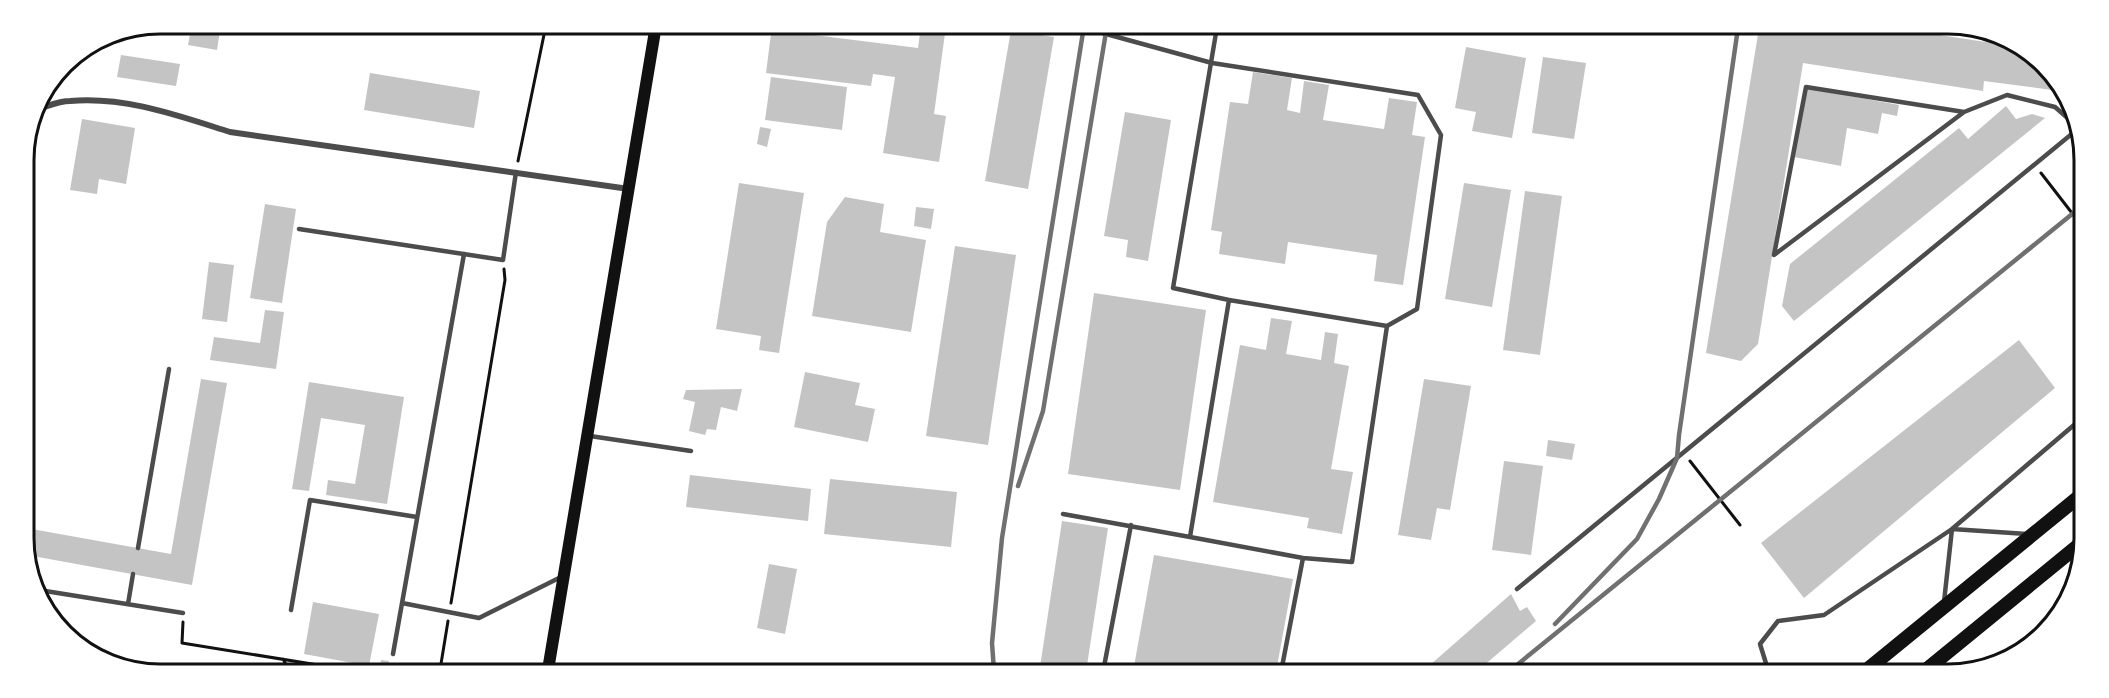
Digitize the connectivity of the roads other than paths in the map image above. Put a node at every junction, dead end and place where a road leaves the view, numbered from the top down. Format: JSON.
{"nodes":[{"id":1,"x":1108,"y":34,"type":"edge"},
{"id":2,"x":1217,"y":34,"type":"edge"},
{"id":3,"x":654,"y":35,"type":"edge"},
{"id":4,"x":1212,"y":63,"type":"junction"},
{"id":5,"x":46,"y":107,"type":"edge"},
{"id":6,"x":1964,"y":112,"type":"junction"},
{"id":7,"x":2067,"y":118,"type":"edge"},
{"id":8,"x":2072,"y":134,"type":"edge"},
{"id":9,"x":516,"y":172,"type":"junction"},
{"id":10,"x":629,"y":189,"type":"junction"},
{"id":11,"x":299,"y":229,"type":"dead end"},
{"id":12,"x":464,"y":254,"type":"junction"},
{"id":13,"x":1229,"y":300,"type":"junction"},
{"id":14,"x":1387,"y":326,"type":"junction"},
{"id":15,"x":169,"y":369,"type":"dead end"},
{"id":16,"x":2074,"y":425,"type":"edge"},
{"id":17,"x":587,"y":436,"type":"junction"},
{"id":18,"x":691,"y":451,"type":"dead end"},
{"id":19,"x":2074,"y":501,"type":"edge"},
{"id":20,"x":1063,"y":514,"type":"dead end"},
{"id":21,"x":417,"y":517,"type":"junction"},
{"id":22,"x":1131,"y":525,"type":"junction"},
{"id":23,"x":1952,"y":529,"type":"junction"},
{"id":24,"x":2032,"y":534,"type":"junction"},
{"id":25,"x":1190,"y":537,"type":"junction"},
{"id":26,"x":138,"y":548,"type":"dead end"},
{"id":27,"x":2073,"y":549,"type":"edge"},
{"id":28,"x":1304,"y":558,"type":"junction"},
{"id":29,"x":133,"y":574,"type":"dead end"},
{"id":30,"x":564,"y":576,"type":"junction"},
{"id":31,"x":1516,"y":589,"type":"dead end"},
{"id":32,"x":46,"y":591,"type":"edge"},
{"id":33,"x":402,"y":603,"type":"junction"},
{"id":34,"x":128,"y":604,"type":"junction"},
{"id":35,"x":1943,"y":608,"type":"junction"},
{"id":36,"x":291,"y":610,"type":"dead end"},
{"id":37,"x":183,"y":613,"type":"road end"},
{"id":38,"x":393,"y":654,"type":"dead end"},
{"id":39,"x":1105,"y":663,"type":"edge"},
{"id":40,"x":1283,"y":663,"type":"edge"},
{"id":41,"x":1765,"y":663,"type":"edge"},
{"id":42,"x":1876,"y":663,"type":"edge"},
{"id":43,"x":1934,"y":663,"type":"edge"},
{"id":44,"x":549,"y":664,"type":"edge"}],
"edges":[{"from":1,"to":4,"type":"lane"},
{"from":2,"to":4,"type":"lane"},
{"from":3,"to":10,"type":"main road"},
{"from":4,"to":13,"type":"lane"},
{"from":4,"to":14,"type":"lane"},
{"from":5,"to":9,"type":"street"},
{"from":6,"to":6,"type":"lane"},
{"from":6,"to":7,"type":"lane"},
{"from":8,"to":31,"type":"lane"},
{"from":9,"to":10,"type":"street"},
{"from":9,"to":12,"type":"lane"},
{"from":10,"to":17,"type":"main road"},
{"from":11,"to":12,"type":"lane"},
{"from":12,"to":21,"type":"lane"},
{"from":13,"to":14,"type":"lane"},
{"from":13,"to":25,"type":"lane"},
{"from":14,"to":28,"type":"lane"},
{"from":15,"to":26,"type":"lane"},
{"from":16,"to":23,"type":"lane"},
{"from":17,"to":18,"type":"lane"},
{"from":17,"to":30,"type":"main road"},
{"from":19,"to":24,"type":"main road"},
{"from":20,"to":22,"type":"lane"},
{"from":21,"to":33,"type":"lane"},
{"from":21,"to":36,"type":"lane"},
{"from":22,"to":25,"type":"lane"},
{"from":22,"to":39,"type":"lane"},
{"from":23,"to":24,"type":"lane"},
{"from":23,"to":35,"type":"lane"},
{"from":23,"to":41,"type":"lane"},
{"from":24,"to":35,"type":"main road"},
{"from":25,"to":28,"type":"lane"},
{"from":27,"to":43,"type":"main road"},
{"from":28,"to":40,"type":"lane"},
{"from":29,"to":34,"type":"lane"},
{"from":30,"to":33,"type":"lane"},
{"from":30,"to":44,"type":"main road"},
{"from":32,"to":34,"type":"lane"},
{"from":33,"to":38,"type":"lane"},
{"from":34,"to":37,"type":"lane"},
{"from":35,"to":42,"type":"main road"}]}
